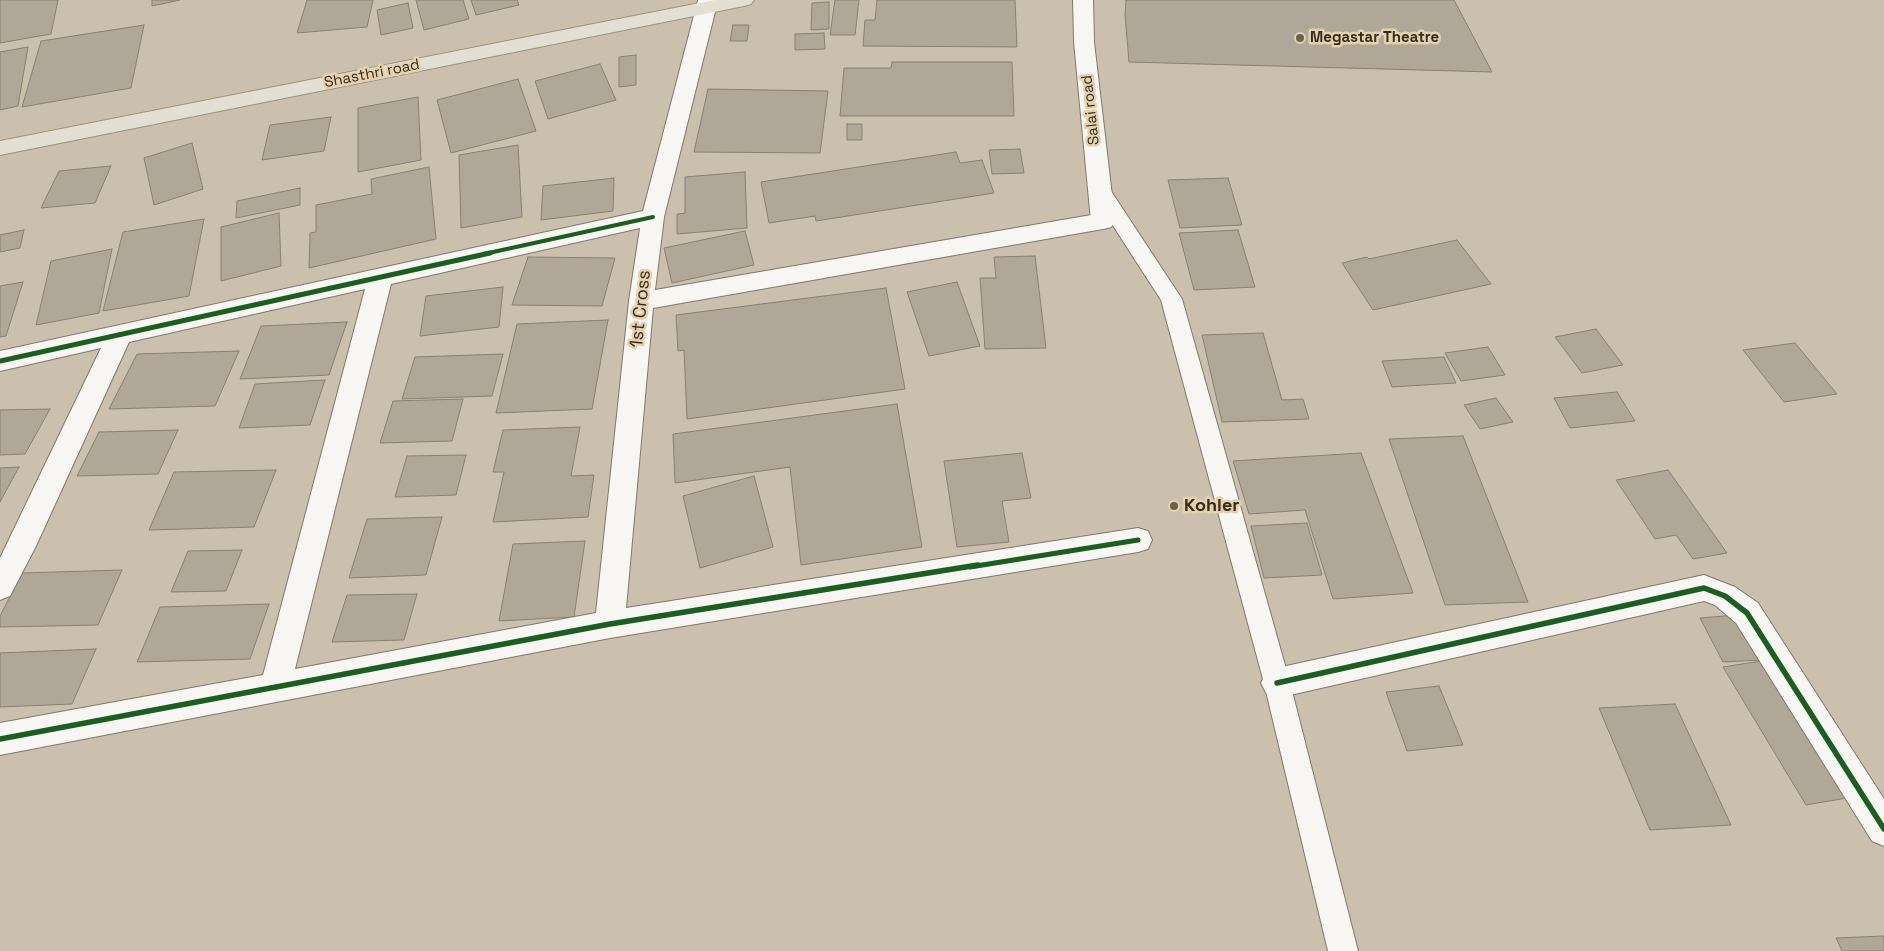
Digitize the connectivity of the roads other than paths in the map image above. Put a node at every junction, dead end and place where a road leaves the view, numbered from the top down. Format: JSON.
{"nodes":[{"id":1,"x":744,"y":0,"type":"edge"},
{"id":2,"x":1083,"y":0,"type":"edge"},
{"id":3,"x":707,"y":3,"type":"edge"},
{"id":4,"x":0,"y":148,"type":"edge"},
{"id":5,"x":1100,"y":190,"type":"junction"},
{"id":6,"x":653,"y":217,"type":"junction"},
{"id":7,"x":380,"y":278,"type":"junction"},
{"id":8,"x":641,"y":301,"type":"junction"},
{"id":9,"x":120,"y":335,"type":"junction"},
{"id":10,"x":0,"y":361,"type":"edge"},
{"id":11,"x":1138,"y":540,"type":"dead end"},
{"id":12,"x":0,"y":588,"type":"edge"},
{"id":13,"x":610,"y":624,"type":"junction"},
{"id":14,"x":1277,"y":683,"type":"junction"},
{"id":15,"x":275,"y":687,"type":"junction"},
{"id":16,"x":0,"y":739,"type":"edge"},
{"id":17,"x":1884,"y":829,"type":"edge"},
{"id":18,"x":1343,"y":951,"type":"edge"}],
"edges":[{"from":1,"to":3,"type":"main road","name":"Shasthri road"},
{"from":2,"to":5,"type":"street","name":"Salai road"},
{"from":3,"to":4,"type":"main road","name":"Shasthri road"},
{"from":3,"to":6,"type":"street","name":"1st Cross"},
{"from":5,"to":8,"type":"street","name":"Salai road"},
{"from":5,"to":14,"type":"lane"},
{"from":6,"to":7,"type":"street"},
{"from":6,"to":8,"type":"street","name":"1st Cross"},
{"from":7,"to":9,"type":"street"},
{"from":7,"to":15,"type":"street"},
{"from":8,"to":13,"type":"street","name":"1st Cross"},
{"from":9,"to":10,"type":"street"},
{"from":9,"to":12,"type":"street"},
{"from":11,"to":13,"type":"street"},
{"from":13,"to":15,"type":"street"},
{"from":14,"to":17,"type":"street"},
{"from":14,"to":18,"type":"lane"},
{"from":15,"to":16,"type":"street"}]}
